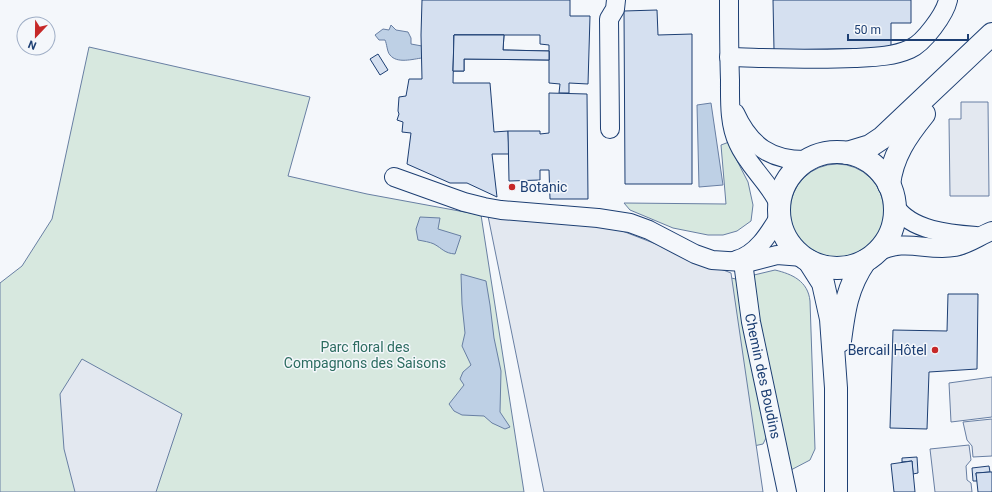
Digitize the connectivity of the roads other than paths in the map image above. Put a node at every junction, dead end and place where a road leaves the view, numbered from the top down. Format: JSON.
{"nodes":[{"id":1,"x":616,"y":0,"type":"edge"},
{"id":2,"x":729,"y":0,"type":"edge"},
{"id":3,"x":950,"y":0,"type":"edge"},
{"id":4,"x":992,"y":34,"type":"edge"},
{"id":5,"x":729,"y":58,"type":"junction"},
{"id":6,"x":959,"y":66,"type":"junction"},
{"id":7,"x":730,"y":104,"type":"junction"},
{"id":8,"x":610,"y":129,"type":"dead end"},
{"id":9,"x":847,"y":153,"type":"junction"},
{"id":10,"x":808,"y":160,"type":"junction"},
{"id":11,"x":394,"y":177,"type":"dead end"},
{"id":12,"x":889,"y":185,"type":"junction"},
{"id":13,"x":894,"y":206,"type":"junction"},
{"id":14,"x":779,"y":211,"type":"junction"},
{"id":15,"x":986,"y":233,"type":"edge"},
{"id":16,"x":870,"y":257,"type":"junction"},
{"id":17,"x":806,"y":259,"type":"junction"},
{"id":18,"x":737,"y":262,"type":"junction"},
{"id":19,"x":836,"y":388,"type":"junction"},
{"id":20,"x":787,"y":491,"type":"edge"},
{"id":21,"x":836,"y":492,"type":"edge"}],
"edges":[{"from":1,"to":8,"type":"street"},
{"from":2,"to":5,"type":"street"},
{"from":3,"to":5,"type":"street"},
{"from":4,"to":6,"type":"main road"},
{"from":5,"to":7,"type":"street"},
{"from":6,"to":9,"type":"main road"},
{"from":6,"to":12,"type":"main road"},
{"from":7,"to":10,"type":"street"},
{"from":7,"to":14,"type":"street"},
{"from":9,"to":10,"type":"main road"},
{"from":9,"to":12,"type":"main road"},
{"from":10,"to":14,"type":"main road"},
{"from":11,"to":18,"type":"street"},
{"from":12,"to":13,"type":"main road"},
{"from":13,"to":15,"type":"street"},
{"from":13,"to":16,"type":"main road"},
{"from":14,"to":17,"type":"main road"},
{"from":14,"to":18,"type":"street"},
{"from":15,"to":16,"type":"street"},
{"from":16,"to":17,"type":"main road"},
{"from":16,"to":19,"type":"main road"},
{"from":17,"to":18,"type":"street"},
{"from":17,"to":19,"type":"main road"},
{"from":18,"to":20,"type":"street","name":"Chemin des Boudins"},
{"from":19,"to":21,"type":"main road"}]}
